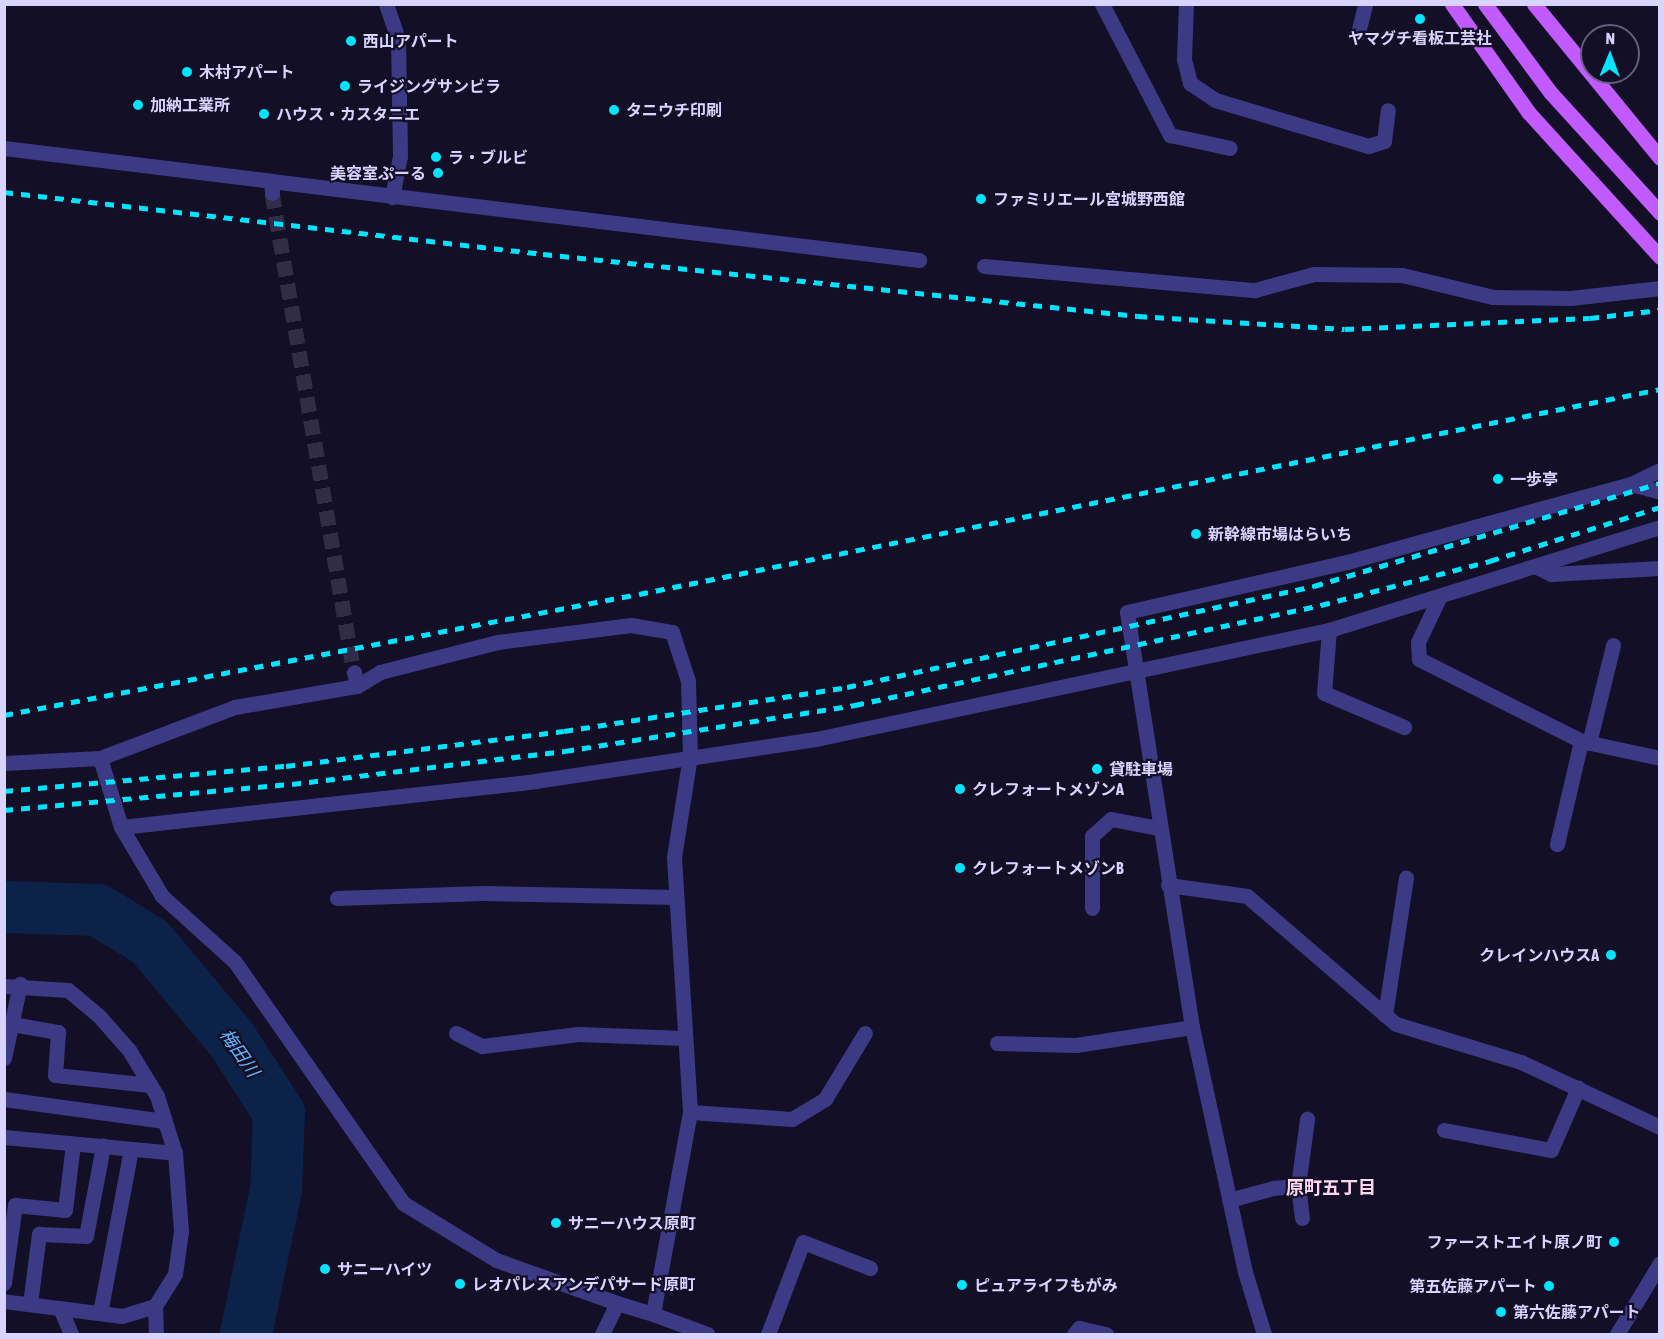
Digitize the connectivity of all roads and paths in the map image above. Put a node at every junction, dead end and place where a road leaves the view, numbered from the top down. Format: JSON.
{"nodes":[{"id":1,"x":386,"y":4,"type":"edge"},
{"id":2,"x":1102,"y":4,"type":"edge"},
{"id":3,"x":1186,"y":4,"type":"edge"},
{"id":4,"x":1365,"y":4,"type":"edge"},
{"id":5,"x":1452,"y":4,"type":"edge"},
{"id":6,"x":1485,"y":4,"type":"edge"},
{"id":7,"x":1534,"y":4,"type":"edge"},
{"id":8,"x":1358,"y":33,"type":"dead end"},
{"id":9,"x":1388,"y":110,"type":"dead end"},
{"id":10,"x":4,"y":148,"type":"edge"},
{"id":11,"x":1230,"y":148,"type":"dead end"},
{"id":12,"x":1659,"y":158,"type":"edge"},
{"id":13,"x":392,"y":196,"type":"junction"},
{"id":14,"x":1659,"y":213,"type":"edge"},
{"id":15,"x":1659,"y":257,"type":"edge"},
{"id":16,"x":920,"y":260,"type":"dead end"},
{"id":17,"x":984,"y":266,"type":"dead end"},
{"id":18,"x":1659,"y":288,"type":"edge"},
{"id":19,"x":1659,"y":470,"type":"edge"},
{"id":20,"x":1631,"y":484,"type":"junction"},
{"id":21,"x":1659,"y":492,"type":"edge"},
{"id":22,"x":1659,"y":527,"type":"edge"},
{"id":23,"x":1535,"y":566,"type":"junction"},
{"id":24,"x":1659,"y":568,"type":"edge"},
{"id":25,"x":1440,"y":596,"type":"junction"},
{"id":26,"x":1329,"y":630,"type":"junction"},
{"id":27,"x":1613,"y":645,"type":"dead end"},
{"id":28,"x":1135,"y":674,"type":"junction"},
{"id":29,"x":1404,"y":726,"type":"dead end"},
{"id":30,"x":1585,"y":742,"type":"junction"},
{"id":31,"x":690,"y":756,"type":"junction"},
{"id":32,"x":100,"y":758,"type":"junction"},
{"id":33,"x":1659,"y":758,"type":"edge"},
{"id":34,"x":4,"y":763,"type":"edge"},
{"id":35,"x":120,"y":827,"type":"junction"},
{"id":36,"x":1159,"y":828,"type":"junction"},
{"id":37,"x":1557,"y":844,"type":"dead end"},
{"id":38,"x":1406,"y":878,"type":"dead end"},
{"id":39,"x":1168,"y":885,"type":"junction"},
{"id":40,"x":676,"y":897,"type":"junction"},
{"id":41,"x":337,"y":898,"type":"dead end"},
{"id":42,"x":1092,"y":908,"type":"dead end"},
{"id":43,"x":12,"y":985,"type":"edge"},
{"id":44,"x":1385,"y":1015,"type":"junction"},
{"id":45,"x":12,"y":1024,"type":"junction"},
{"id":46,"x":1192,"y":1027,"type":"junction"},
{"id":47,"x":456,"y":1033,"type":"dead end"},
{"id":48,"x":865,"y":1033,"type":"dead end"},
{"id":49,"x":684,"y":1038,"type":"junction"},
{"id":50,"x":997,"y":1043,"type":"dead end"},
{"id":51,"x":4,"y":1058,"type":"edge"},
{"id":52,"x":150,"y":1084,"type":"junction"},
{"id":53,"x":1578,"y":1088,"type":"junction"},
{"id":54,"x":4,"y":1099,"type":"edge"},
{"id":55,"x":690,"y":1112,"type":"junction"},
{"id":56,"x":1307,"y":1119,"type":"dead end"},
{"id":57,"x":165,"y":1121,"type":"junction"},
{"id":58,"x":1659,"y":1127,"type":"edge"},
{"id":59,"x":1444,"y":1130,"type":"dead end"},
{"id":60,"x":4,"y":1137,"type":"edge"},
{"id":61,"x":74,"y":1144,"type":"junction"},
{"id":62,"x":103,"y":1146,"type":"junction"},
{"id":63,"x":131,"y":1149,"type":"junction"},
{"id":64,"x":175,"y":1153,"type":"junction"},
{"id":65,"x":1298,"y":1186,"type":"junction"},
{"id":66,"x":1229,"y":1200,"type":"junction"},
{"id":67,"x":1302,"y":1218,"type":"dead end"},
{"id":68,"x":1659,"y":1265,"type":"edge"},
{"id":69,"x":870,"y":1268,"type":"dead end"},
{"id":70,"x":4,"y":1283,"type":"edge"},
{"id":71,"x":4,"y":1301,"type":"edge"},
{"id":72,"x":616,"y":1303,"type":"junction"},
{"id":73,"x":30,"y":1304,"type":"junction"},
{"id":74,"x":155,"y":1306,"type":"junction"},
{"id":75,"x":60,"y":1308,"type":"junction"},
{"id":76,"x":100,"y":1314,"type":"junction"},
{"id":77,"x":653,"y":1314,"type":"junction"},
{"id":78,"x":71,"y":1335,"type":"edge"},
{"id":79,"x":156,"y":1335,"type":"edge"},
{"id":80,"x":602,"y":1335,"type":"edge"},
{"id":81,"x":707,"y":1335,"type":"edge"},
{"id":82,"x":768,"y":1335,"type":"edge"},
{"id":83,"x":1074,"y":1335,"type":"edge"},
{"id":84,"x":1106,"y":1335,"type":"edge"},
{"id":85,"x":1264,"y":1335,"type":"edge"},
{"id":86,"x":1617,"y":1335,"type":"edge"}],
"edges":[{"from":1,"to":13,"type":"street"},
{"from":2,"to":11,"type":"street"},
{"from":3,"to":9,"type":"street"},
{"from":4,"to":8,"type":"street"},
{"from":5,"to":15,"type":"main road"},
{"from":6,"to":14,"type":"main road"},
{"from":7,"to":12,"type":"main road"},
{"from":10,"to":13,"type":"street"},
{"from":13,"to":16,"type":"street"},
{"from":17,"to":18,"type":"street"},
{"from":19,"to":20,"type":"street"},
{"from":20,"to":21,"type":"street"},
{"from":20,"to":28,"type":"street"},
{"from":22,"to":23,"type":"street"},
{"from":23,"to":24,"type":"street"},
{"from":23,"to":25,"type":"street"},
{"from":25,"to":26,"type":"street"},
{"from":25,"to":30,"type":"street"},
{"from":26,"to":28,"type":"street"},
{"from":26,"to":29,"type":"street"},
{"from":27,"to":30,"type":"street"},
{"from":28,"to":31,"type":"street"},
{"from":28,"to":36,"type":"street"},
{"from":30,"to":33,"type":"street"},
{"from":30,"to":37,"type":"street"},
{"from":31,"to":32,"type":"street"},
{"from":31,"to":35,"type":"street"},
{"from":31,"to":40,"type":"street"},
{"from":32,"to":34,"type":"street"},
{"from":32,"to":35,"type":"street"},
{"from":35,"to":72,"type":"street"},
{"from":36,"to":39,"type":"street"},
{"from":36,"to":42,"type":"street"},
{"from":38,"to":44,"type":"street"},
{"from":39,"to":44,"type":"street"},
{"from":39,"to":46,"type":"street"},
{"from":40,"to":41,"type":"street"},
{"from":40,"to":49,"type":"street"},
{"from":43,"to":45,"type":"street"},
{"from":43,"to":52,"type":"street"},
{"from":44,"to":53,"type":"street"},
{"from":45,"to":51,"type":"street"},
{"from":45,"to":52,"type":"street"},
{"from":46,"to":50,"type":"street"},
{"from":46,"to":66,"type":"street"},
{"from":47,"to":49,"type":"street"},
{"from":48,"to":55,"type":"street"},
{"from":49,"to":55,"type":"street"},
{"from":52,"to":57,"type":"street"},
{"from":53,"to":58,"type":"street"},
{"from":53,"to":59,"type":"street"},
{"from":54,"to":57,"type":"street"},
{"from":55,"to":77,"type":"street"},
{"from":56,"to":65,"type":"street"},
{"from":57,"to":64,"type":"street"},
{"from":60,"to":61,"type":"street"},
{"from":61,"to":62,"type":"street"},
{"from":61,"to":70,"type":"street"},
{"from":62,"to":63,"type":"street"},
{"from":62,"to":73,"type":"street"},
{"from":63,"to":64,"type":"street"},
{"from":63,"to":76,"type":"street"},
{"from":64,"to":74,"type":"street"},
{"from":65,"to":66,"type":"street"},
{"from":65,"to":67,"type":"street"},
{"from":66,"to":85,"type":"street"},
{"from":68,"to":86,"type":"street"},
{"from":69,"to":82,"type":"street"},
{"from":71,"to":73,"type":"street"},
{"from":72,"to":77,"type":"street"},
{"from":72,"to":80,"type":"street"},
{"from":73,"to":75,"type":"street"},
{"from":74,"to":76,"type":"street"},
{"from":74,"to":79,"type":"street"},
{"from":75,"to":76,"type":"street"},
{"from":75,"to":78,"type":"street"},
{"from":77,"to":81,"type":"street"},
{"from":83,"to":84,"type":"street"}]}
